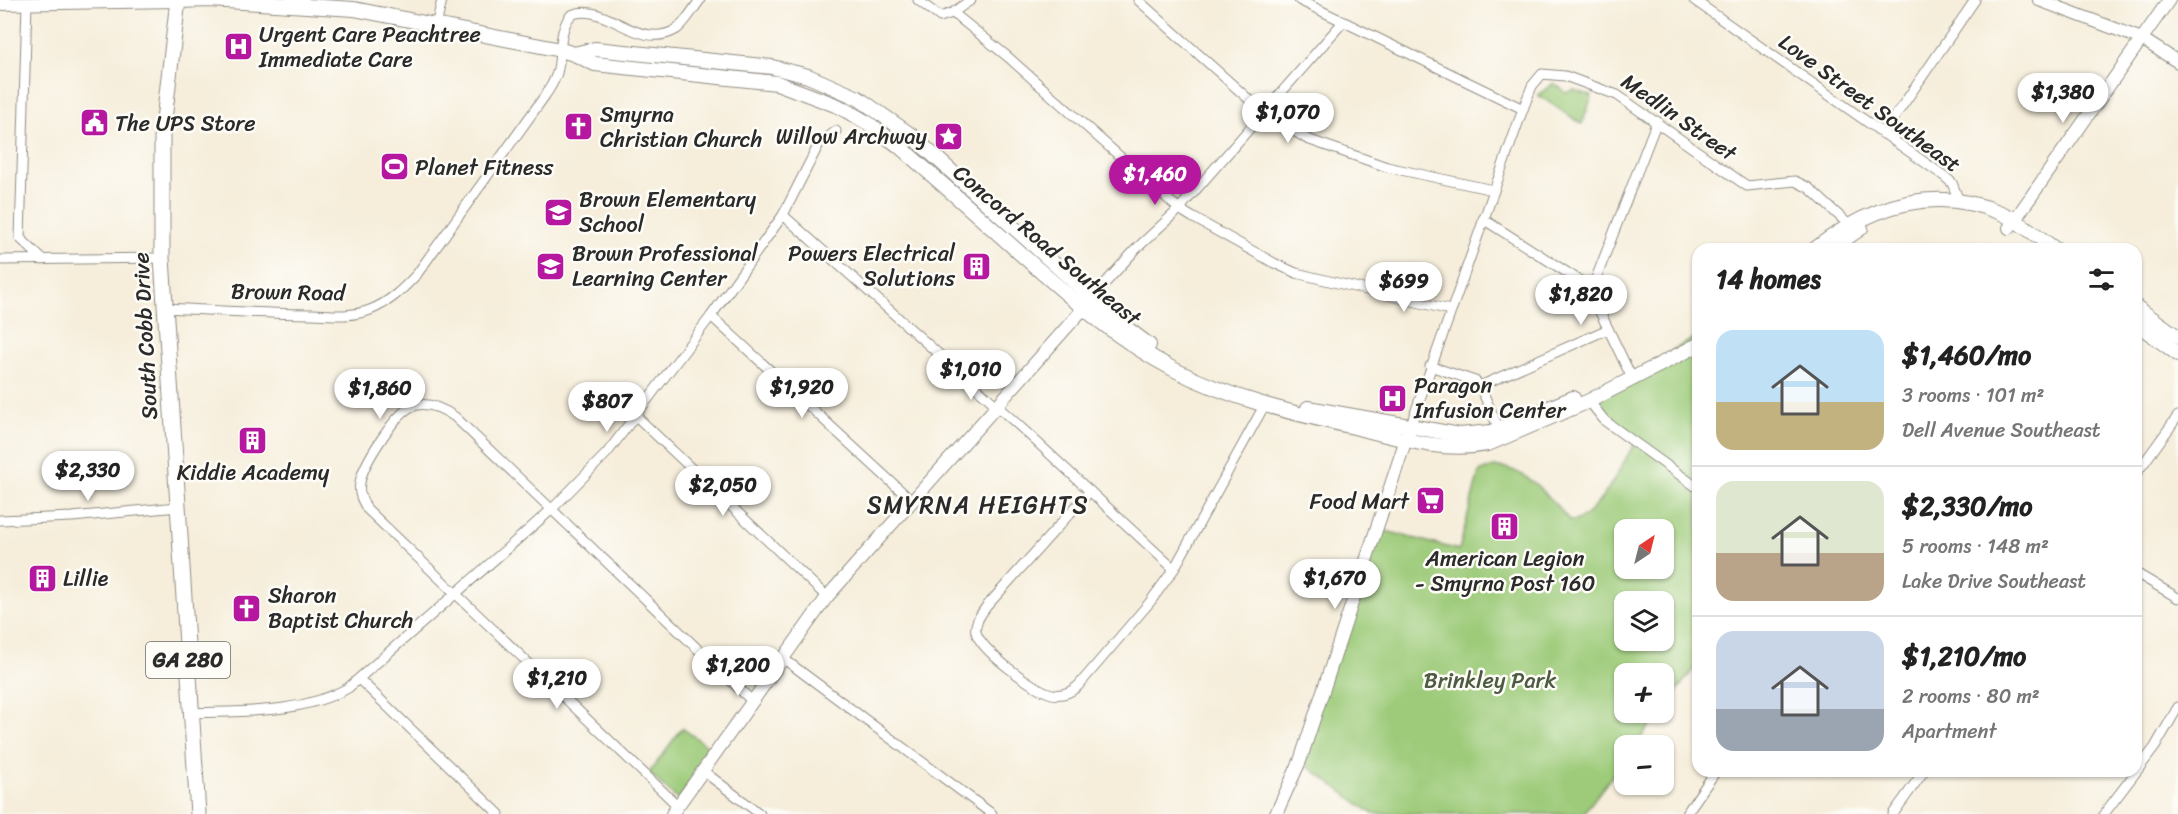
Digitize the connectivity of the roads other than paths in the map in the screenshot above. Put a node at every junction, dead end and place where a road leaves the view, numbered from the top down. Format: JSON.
{"nodes":[{"id":1,"x":442,"y":0,"type":"edge"},
{"id":2,"x":700,"y":0,"type":"edge"},
{"id":3,"x":918,"y":0,"type":"edge"},
{"id":4,"x":971,"y":0,"type":"edge"},
{"id":5,"x":1138,"y":0,"type":"edge"},
{"id":6,"x":1299,"y":0,"type":"edge"},
{"id":7,"x":1694,"y":0,"type":"edge"},
{"id":8,"x":1975,"y":0,"type":"edge"},
{"id":9,"x":2038,"y":0,"type":"edge"},
{"id":10,"x":2169,"y":0,"type":"edge"},
{"id":11,"x":178,"y":1,"type":"edge"},
{"id":12,"x":27,"y":3,"type":"junction"},
{"id":13,"x":596,"y":3,"type":"dead end"},
{"id":14,"x":0,"y":4,"type":"edge"},
{"id":15,"x":618,"y":11,"type":"dead end"},
{"id":16,"x":952,"y":13,"type":"junction"},
{"id":17,"x":1343,"y":22,"type":"junction"},
{"id":18,"x":436,"y":26,"type":"junction"},
{"id":19,"x":2142,"y":39,"type":"junction"},
{"id":20,"x":568,"y":52,"type":"junction"},
{"id":21,"x":2178,"y":62,"type":"edge"},
{"id":22,"x":1523,"y":109,"type":"junction"},
{"id":23,"x":1263,"y":112,"type":"junction"},
{"id":24,"x":1657,"y":121,"type":"junction"},
{"id":25,"x":836,"y":131,"type":"dead end"},
{"id":26,"x":1883,"y":134,"type":"junction"},
{"id":27,"x":1493,"y":190,"type":"junction"},
{"id":28,"x":1959,"y":201,"type":"junction"},
{"id":29,"x":1179,"y":209,"type":"junction"},
{"id":30,"x":783,"y":215,"type":"junction"},
{"id":31,"x":1483,"y":219,"type":"junction"},
{"id":32,"x":1848,"y":224,"type":"junction"},
{"id":33,"x":2012,"y":224,"type":"junction"},
{"id":34,"x":1823,"y":243,"type":"edge"},
{"id":35,"x":1840,"y":243,"type":"edge"},
{"id":36,"x":2033,"y":243,"type":"edge"},
{"id":37,"x":2045,"y":243,"type":"edge"},
{"id":38,"x":162,"y":258,"type":"junction"},
{"id":39,"x":0,"y":260,"type":"edge"},
{"id":40,"x":43,"y":260,"type":"junction"},
{"id":41,"x":1586,"y":283,"type":"junction"},
{"id":42,"x":1093,"y":297,"type":"junction"},
{"id":43,"x":165,"y":308,"type":"junction"},
{"id":44,"x":1083,"y":309,"type":"junction"},
{"id":45,"x":1450,"y":310,"type":"junction"},
{"id":46,"x":2142,"y":311,"type":"edge"},
{"id":47,"x":711,"y":316,"type":"junction"},
{"id":48,"x":2142,"y":327,"type":"edge"},
{"id":49,"x":1608,"y":329,"type":"junction"},
{"id":50,"x":1692,"y":337,"type":"edge"},
{"id":51,"x":2178,"y":337,"type":"edge"},
{"id":52,"x":1692,"y":348,"type":"edge"},
{"id":53,"x":2178,"y":354,"type":"edge"},
{"id":54,"x":1430,"y":366,"type":"junction"},
{"id":55,"x":1629,"y":372,"type":"junction"},
{"id":56,"x":1480,"y":386,"type":"junction"},
{"id":57,"x":1589,"y":401,"type":"junction"},
{"id":58,"x":997,"y":406,"type":"junction"},
{"id":59,"x":1264,"y":406,"type":"junction"},
{"id":60,"x":636,"y":416,"type":"junction"},
{"id":61,"x":2178,"y":416,"type":"edge"},
{"id":62,"x":1499,"y":429,"type":"junction"},
{"id":63,"x":1409,"y":433,"type":"junction"},
{"id":64,"x":2142,"y":466,"type":"edge"},
{"id":65,"x":1692,"y":484,"type":"edge"},
{"id":66,"x":1090,"y":491,"type":"junction"},
{"id":67,"x":912,"y":501,"type":"junction"},
{"id":68,"x":178,"y":507,"type":"junction"},
{"id":69,"x":551,"y":510,"type":"junction"},
{"id":70,"x":0,"y":520,"type":"edge"},
{"id":71,"x":1174,"y":569,"type":"junction"},
{"id":72,"x":2142,"y":577,"type":"edge"},
{"id":73,"x":455,"y":593,"type":"junction"},
{"id":74,"x":827,"y":597,"type":"junction"},
{"id":75,"x":2178,"y":598,"type":"edge"},
{"id":76,"x":784,"y":659,"type":"junction"},
{"id":77,"x":360,"y":680,"type":"junction"},
{"id":78,"x":753,"y":702,"type":"junction"},
{"id":79,"x":2178,"y":707,"type":"edge"},
{"id":80,"x":191,"y":713,"type":"junction"},
{"id":81,"x":2142,"y":764,"type":"edge"},
{"id":82,"x":703,"y":771,"type":"junction"},
{"id":83,"x":1712,"y":777,"type":"edge"},
{"id":84,"x":1920,"y":777,"type":"edge"},
{"id":85,"x":2132,"y":777,"type":"edge"},
{"id":86,"x":675,"y":810,"type":"edge"},
{"id":87,"x":1898,"y":812,"type":"edge"},
{"id":88,"x":198,"y":814,"type":"edge"},
{"id":89,"x":499,"y":814,"type":"edge"},
{"id":90,"x":760,"y":814,"type":"edge"},
{"id":91,"x":992,"y":814,"type":"edge"},
{"id":92,"x":1276,"y":814,"type":"edge"},
{"id":93,"x":1686,"y":814,"type":"edge"},
{"id":94,"x":2104,"y":814,"type":"edge"}],
"edges":[{"from":1,"to":18,"type":"street"},
{"from":2,"to":15,"type":"street"},
{"from":3,"to":16,"type":"street"},
{"from":4,"to":16,"type":"street"},
{"from":5,"to":23,"type":"street"},
{"from":6,"to":17,"type":"street"},
{"from":7,"to":26,"type":"street","name":"Love Street Southeast"},
{"from":8,"to":26,"type":"street"},
{"from":9,"to":19,"type":"street"},
{"from":10,"to":19,"type":"street"},
{"from":11,"to":12,"type":"street","name":"Concord Road Southeast"},
{"from":11,"to":18,"type":"main road","name":"Concord Road Southeast"},
{"from":11,"to":38,"type":"main road","name":"South Cobb Drive","number":"GA 280"},
{"from":12,"to":14,"type":"street","name":"Concord Road Southeast"},
{"from":12,"to":40,"type":"street"},
{"from":13,"to":20,"type":"street","name":"Brown Road"},
{"from":16,"to":29,"type":"street"},
{"from":17,"to":22,"type":"street"},
{"from":17,"to":23,"type":"street"},
{"from":18,"to":20,"type":"main road","name":"Concord Road Southeast"},
{"from":19,"to":21,"type":"street"},
{"from":19,"to":33,"type":"street"},
{"from":20,"to":42,"type":"main road","name":"Concord Road Southeast"},
{"from":20,"to":43,"type":"street","name":"Brown Road"},
{"from":20,"to":44,"type":"main road","name":"Concord Road Southeast"},
{"from":22,"to":24,"type":"street","name":"Medlin Street"},
{"from":22,"to":27,"type":"street","name":"Medlin Street"},
{"from":23,"to":27,"type":"street"},
{"from":23,"to":29,"type":"street"},
{"from":24,"to":32,"type":"street","name":"Medlin Street"},
{"from":24,"to":41,"type":"street"},
{"from":25,"to":30,"type":"street"},
{"from":26,"to":28,"type":"street","name":"Love Street Southeast"},
{"from":27,"to":31,"type":"street","name":"Medlin Street"},
{"from":28,"to":32,"type":"main road"},
{"from":28,"to":33,"type":"main road"},
{"from":29,"to":42,"type":"street"},
{"from":29,"to":45,"type":"street"},
{"from":30,"to":47,"type":"street"},
{"from":30,"to":58,"type":"street"},
{"from":31,"to":41,"type":"street"},
{"from":31,"to":45,"type":"street","name":"Medlin Street"},
{"from":32,"to":34,"type":"main road"},
{"from":33,"to":35,"type":"main road"},
{"from":33,"to":36,"type":"main road"},
{"from":33,"to":37,"type":"main road"},
{"from":38,"to":40,"type":"street"},
{"from":38,"to":43,"type":"main road","name":"South Cobb Drive","number":"GA 280"},
{"from":39,"to":40,"type":"street"},
{"from":41,"to":49,"type":"street"},
{"from":42,"to":44,"type":"street"},
{"from":42,"to":63,"type":"main road","name":"Concord Road Southeast"},
{"from":43,"to":68,"type":"main road","name":"South Cobb Drive","number":"GA 280"},
{"from":44,"to":58,"type":"street"},
{"from":44,"to":59,"type":"main road","name":"Concord Road Southeast"},
{"from":45,"to":54,"type":"street","name":"Medlin Street"},
{"from":46,"to":51,"type":"main road"},
{"from":47,"to":60,"type":"street"},
{"from":47,"to":67,"type":"street"},
{"from":48,"to":53,"type":"main road"},
{"from":49,"to":55,"type":"street"},
{"from":49,"to":56,"type":"street"},
{"from":50,"to":55,"type":"main road","name":"Concord Road Southeast"},
{"from":52,"to":57,"type":"main road","name":"Concord Road Southeast"},
{"from":54,"to":56,"type":"street"},
{"from":54,"to":63,"type":"street","name":"Medlin Street"},
{"from":55,"to":62,"type":"main road","name":"Concord Road Southeast"},
{"from":56,"to":62,"type":"street"},
{"from":57,"to":63,"type":"main road","name":"Concord Road Southeast"},
{"from":57,"to":65,"type":"street"},
{"from":58,"to":66,"type":"street"},
{"from":58,"to":67,"type":"street"},
{"from":59,"to":63,"type":"main road","name":"Concord Road Southeast"},
{"from":59,"to":71,"type":"street"},
{"from":60,"to":69,"type":"street"},
{"from":60,"to":74,"type":"street"},
{"from":61,"to":64,"type":"street"},
{"from":62,"to":63,"type":"main road","name":"Concord Road Southeast"},
{"from":63,"to":92,"type":"street"},
{"from":66,"to":71,"type":"street"},
{"from":66,"to":71,"type":"street"},
{"from":67,"to":74,"type":"street"},
{"from":68,"to":70,"type":"street"},
{"from":68,"to":80,"type":"main road","name":"South Cobb Drive","number":"GA 280"},
{"from":69,"to":73,"type":"street"},
{"from":69,"to":73,"type":"street"},
{"from":69,"to":78,"type":"street"},
{"from":72,"to":75,"type":"street"},
{"from":73,"to":77,"type":"street"},
{"from":73,"to":86,"type":"street"},
{"from":74,"to":76,"type":"street"},
{"from":76,"to":78,"type":"street"},
{"from":76,"to":91,"type":"street"},
{"from":77,"to":80,"type":"street"},
{"from":77,"to":89,"type":"street"},
{"from":78,"to":82,"type":"street"},
{"from":79,"to":81,"type":"street"},
{"from":80,"to":88,"type":"main road","name":"South Cobb Drive","number":"GA 280"},
{"from":82,"to":86,"type":"street"},
{"from":82,"to":90,"type":"street"},
{"from":83,"to":93,"type":"street"},
{"from":84,"to":87,"type":"street"},
{"from":85,"to":94,"type":"street"}]}
